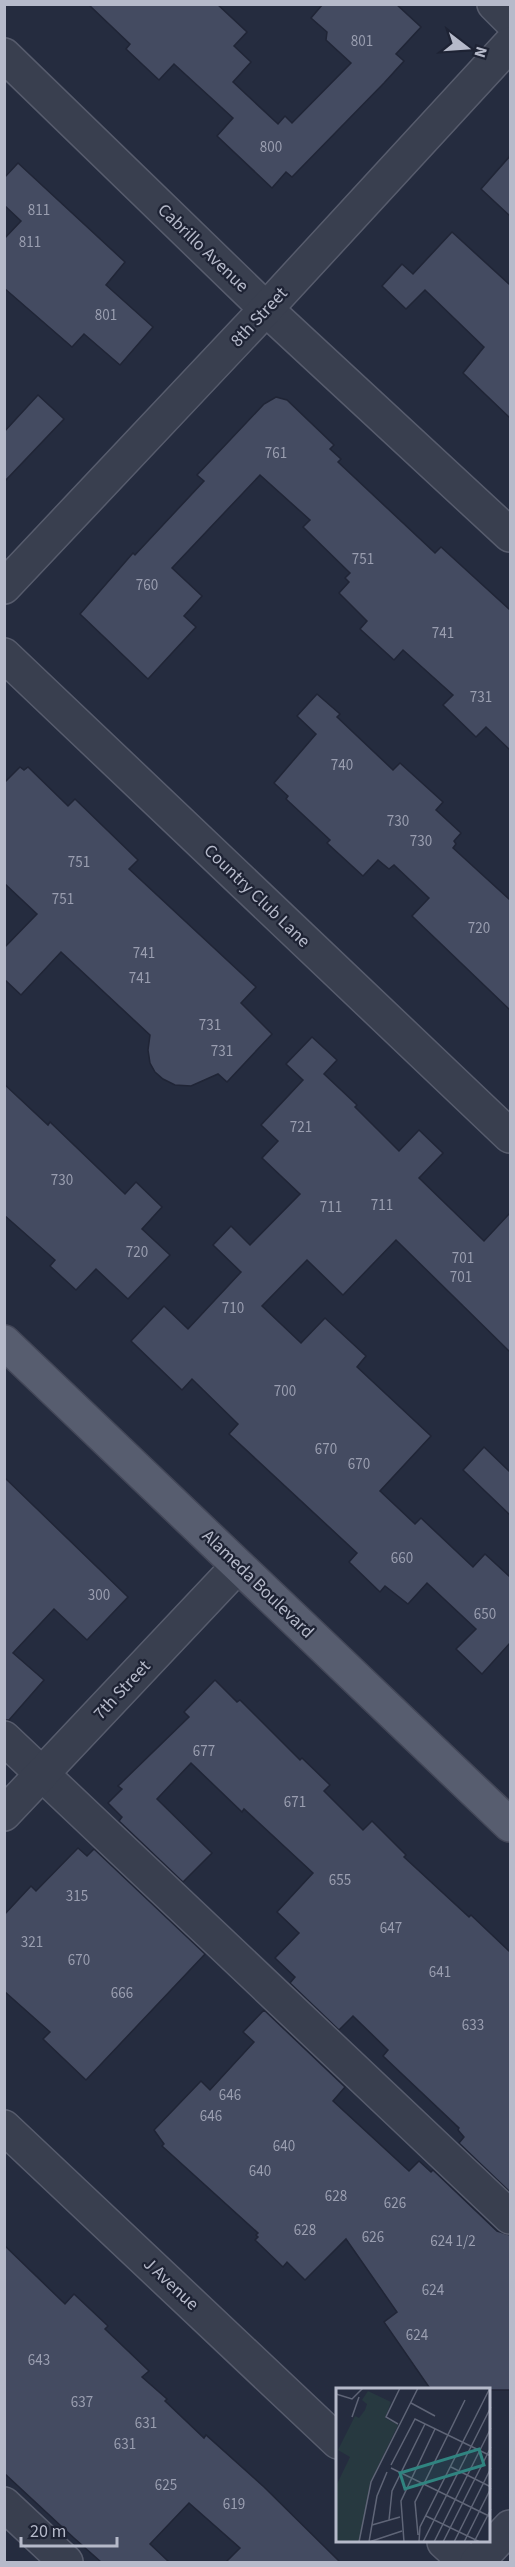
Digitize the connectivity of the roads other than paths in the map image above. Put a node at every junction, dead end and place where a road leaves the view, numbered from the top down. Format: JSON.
{"nodes":[{"id":1,"x":494,"y":4,"type":"edge"},
{"id":2,"x":510,"y":20,"type":"edge"},
{"id":3,"x":510,"y":44,"type":"edge"},
{"id":4,"x":4,"y":55,"type":"edge"},
{"id":5,"x":266,"y":309,"type":"junction"},
{"id":6,"x":510,"y":535,"type":"edge"},
{"id":7,"x":4,"y":587,"type":"edge"},
{"id":8,"x":4,"y":656,"type":"edge"},
{"id":9,"x":510,"y":1136,"type":"edge"},
{"id":10,"x":4,"y":1342,"type":"edge"},
{"id":11,"x":238,"y":1566,"type":"junction"},
{"id":12,"x":4,"y":1738,"type":"edge"},
{"id":13,"x":42,"y":1774,"type":"junction"},
{"id":14,"x":4,"y":1814,"type":"edge"},
{"id":15,"x":510,"y":1826,"type":"edge"},
{"id":16,"x":4,"y":2127,"type":"edge"},
{"id":17,"x":510,"y":2217,"type":"edge"},
{"id":18,"x":336,"y":2440,"type":"edge"},
{"id":19,"x":4,"y":2504,"type":"edge"},
{"id":20,"x":510,"y":2528,"type":"edge"},
{"id":21,"x":446,"y":2543,"type":"edge"},
{"id":22,"x":66,"y":2562,"type":"edge"},
{"id":23,"x":466,"y":2562,"type":"edge"},
{"id":24,"x":477,"y":2562,"type":"edge"}],
"edges":[{"from":1,"to":2,"type":"street"},
{"from":3,"to":5,"type":"street","name":"8th Street"},
{"from":4,"to":5,"type":"street","name":"Cabrillo Avenue"},
{"from":5,"to":6,"type":"street","name":"Cabrillo Avenue"},
{"from":5,"to":7,"type":"street","name":"8th Street"},
{"from":8,"to":9,"type":"street","name":"Country Club Lane"},
{"from":10,"to":11,"type":"main road","name":"Alameda Boulevard"},
{"from":11,"to":13,"type":"street","name":"7th Street"},
{"from":11,"to":15,"type":"main road","name":"Alameda Boulevard"},
{"from":12,"to":13,"type":"street"},
{"from":13,"to":14,"type":"street","name":"7th Street"},
{"from":13,"to":17,"type":"street"},
{"from":16,"to":18,"type":"street","name":"J Avenue"},
{"from":19,"to":22,"type":"street"},
{"from":20,"to":24,"type":"street"},
{"from":21,"to":23,"type":"street"}]}
